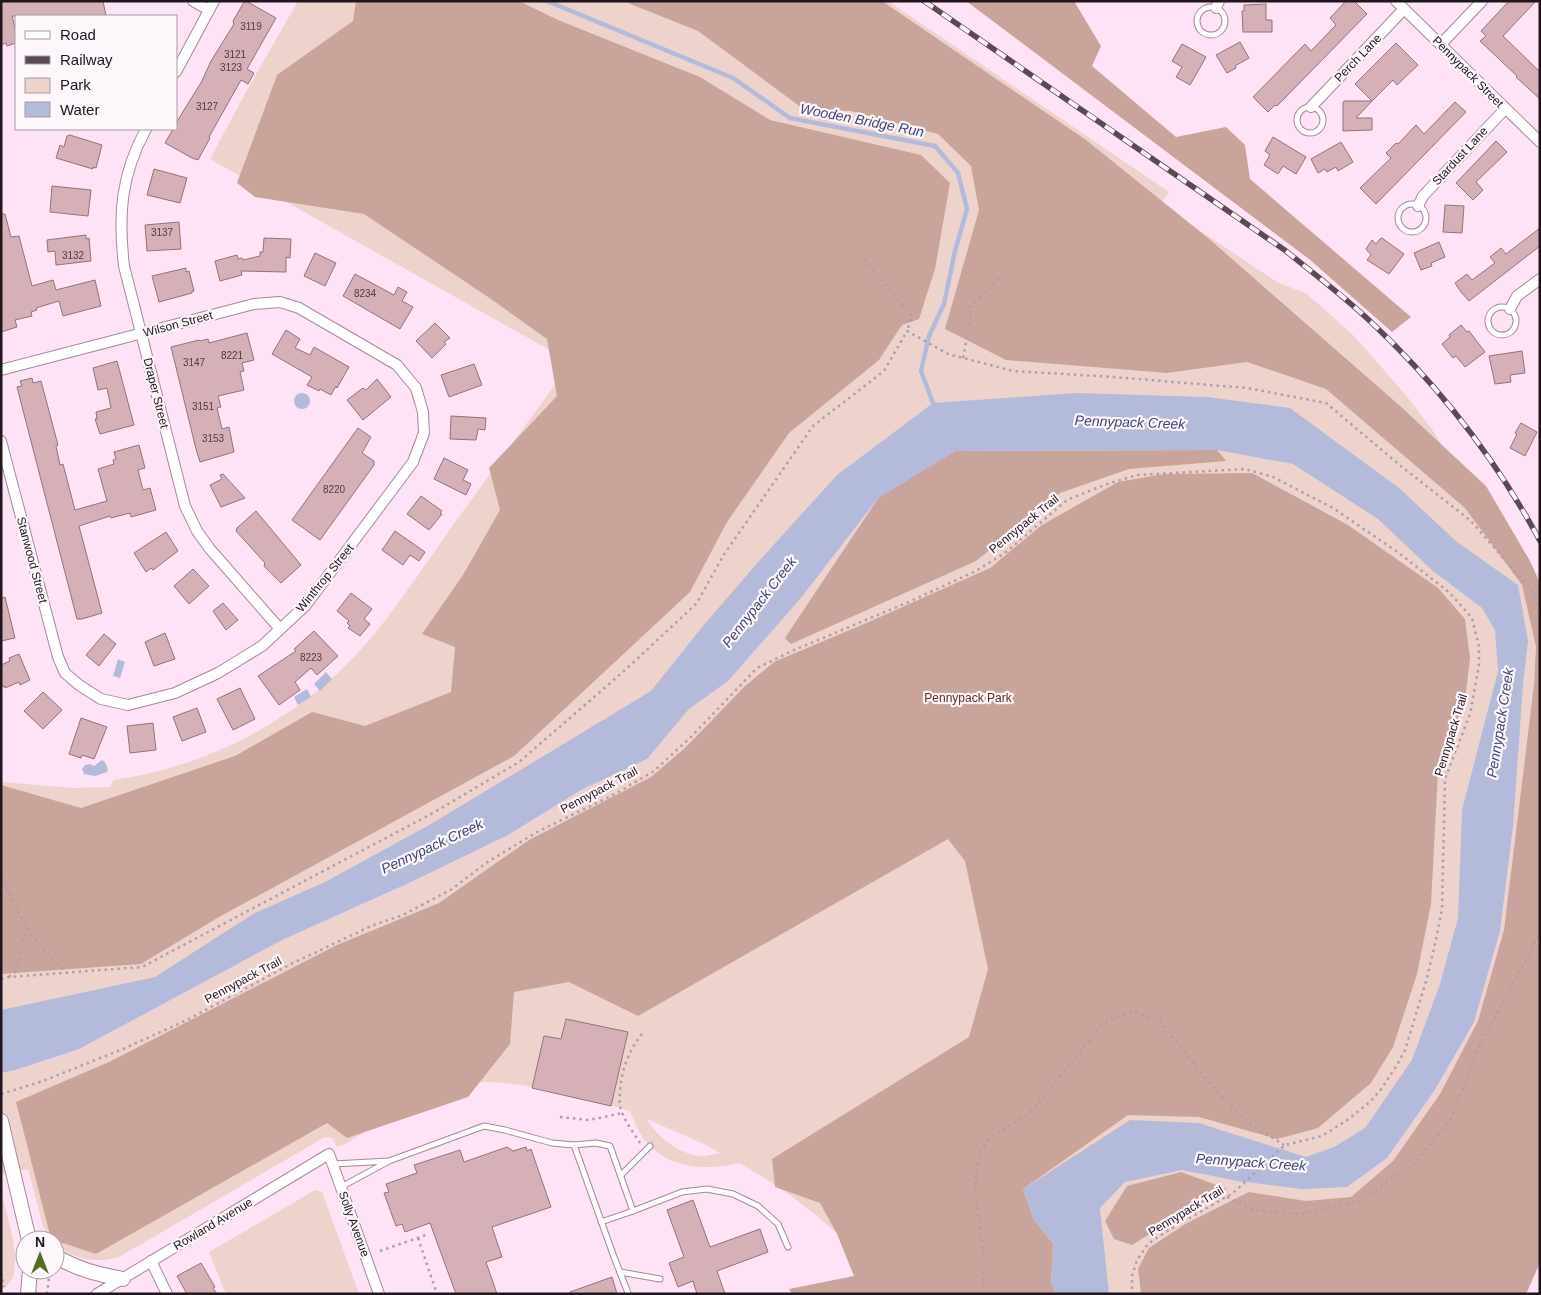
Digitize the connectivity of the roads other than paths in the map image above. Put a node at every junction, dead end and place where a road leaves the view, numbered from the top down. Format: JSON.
{"nodes":[{"id":1,"x":192,"y":1,"type":"edge"},
{"id":2,"x":1396,"y":1,"type":"edge"},
{"id":3,"x":1482,"y":1,"type":"edge"},
{"id":4,"x":1217,"y":5,"type":"edge"},
{"id":5,"x":212,"y":6,"type":"edge"},
{"id":6,"x":1404,"y":9,"type":"junction"},
{"id":7,"x":1441,"y":44,"type":"junction"},
{"id":8,"x":178,"y":68,"type":"edge"},
{"id":9,"x":1312,"y":107,"type":"junction"},
{"id":10,"x":1505,"y":108,"type":"junction"},
{"id":11,"x":145,"y":130,"type":"edge"},
{"id":12,"x":1540,"y":142,"type":"edge"},
{"id":13,"x":1418,"y":206,"type":"junction"},
{"id":14,"x":1540,"y":278,"type":"edge"},
{"id":15,"x":1510,"y":310,"type":"junction"},
{"id":16,"x":141,"y":334,"type":"junction"},
{"id":17,"x":350,"y":338,"type":"joint"},
{"id":18,"x":1,"y":370,"type":"edge"},
{"id":19,"x":1,"y":441,"type":"edge"},
{"id":20,"x":280,"y":628,"type":"junction"},
{"id":21,"x":70,"y":677,"type":"joint"},
{"id":22,"x":1,"y":1121,"type":"edge"},
{"id":23,"x":574,"y":1145,"type":"junction"},
{"id":24,"x":648,"y":1148,"type":"road end"},
{"id":25,"x":331,"y":1159,"type":"junction"},
{"id":26,"x":389,"y":1161,"type":"junction"},
{"id":27,"x":621,"y":1175,"type":"junction"},
{"id":28,"x":341,"y":1187,"type":"junction"},
{"id":29,"x":633,"y":1211,"type":"junction"},
{"id":30,"x":601,"y":1222,"type":"junction"},
{"id":31,"x":28,"y":1230,"type":"edge"},
{"id":32,"x":788,"y":1246,"type":"dead end"},
{"id":33,"x":151,"y":1261,"type":"junction"},
{"id":34,"x":65,"y":1262,"type":"edge"},
{"id":35,"x":620,"y":1272,"type":"junction"},
{"id":36,"x":123,"y":1279,"type":"junction"},
{"id":37,"x":660,"y":1279,"type":"dead end"},
{"id":38,"x":29,"y":1280,"type":"edge"},
{"id":39,"x":628,"y":1293,"type":"edge"},
{"id":40,"x":28,"y":1294,"type":"edge"},
{"id":41,"x":97,"y":1294,"type":"edge"},
{"id":42,"x":167,"y":1294,"type":"edge"},
{"id":43,"x":379,"y":1294,"type":"edge"}],
"edges":[{"from":1,"to":5,"type":"street"},
{"from":2,"to":6,"type":"street","name":"Pennypack Street"},
{"from":3,"to":7,"type":"street"},
{"from":4,"to":4,"type":"lane"},
{"from":5,"to":8,"type":"street"},
{"from":6,"to":7,"type":"street","name":"Pennypack Street"},
{"from":6,"to":9,"type":"street","name":"Perch Lane"},
{"from":7,"to":10,"type":"street","name":"Pennypack Street"},
{"from":9,"to":9,"type":"lane"},
{"from":10,"to":12,"type":"street","name":"Pennypack Street"},
{"from":10,"to":13,"type":"street","name":"Stardust Lane"},
{"from":11,"to":16,"type":"street","name":"Draper Street"},
{"from":13,"to":13,"type":"lane"},
{"from":14,"to":15,"type":"street"},
{"from":15,"to":15,"type":"lane"},
{"from":16,"to":17,"type":"street","name":"Wilson Street"},
{"from":16,"to":18,"type":"street","name":"Wilson Street"},
{"from":16,"to":20,"type":"street","name":"Draper Street"},
{"from":17,"to":20,"type":"street","name":"Winthrop Street"},
{"from":19,"to":21,"type":"street","name":"Stanwood Street"},
{"from":20,"to":21,"type":"street","name":"Winthrop Street"},
{"from":22,"to":31,"type":"street"},
{"from":23,"to":26,"type":"lane"},
{"from":23,"to":27,"type":"lane"},
{"from":23,"to":30,"type":"lane"},
{"from":24,"to":27,"type":"lane"},
{"from":25,"to":26,"type":"lane"},
{"from":25,"to":28,"type":"street","name":"Solly Avenue"},
{"from":25,"to":33,"type":"street","name":"Rowland Avenue"},
{"from":26,"to":28,"type":"lane"},
{"from":27,"to":29,"type":"lane"},
{"from":28,"to":43,"type":"street","name":"Solly Avenue"},
{"from":29,"to":30,"type":"lane"},
{"from":29,"to":32,"type":"lane"},
{"from":30,"to":35,"type":"lane"},
{"from":33,"to":36,"type":"street","name":"Rowland Avenue"},
{"from":33,"to":42,"type":"street"},
{"from":34,"to":36,"type":"street"},
{"from":35,"to":37,"type":"lane"},
{"from":35,"to":39,"type":"lane"},
{"from":36,"to":41,"type":"street","name":"Rowland Avenue"},
{"from":38,"to":40,"type":"street"}]}
